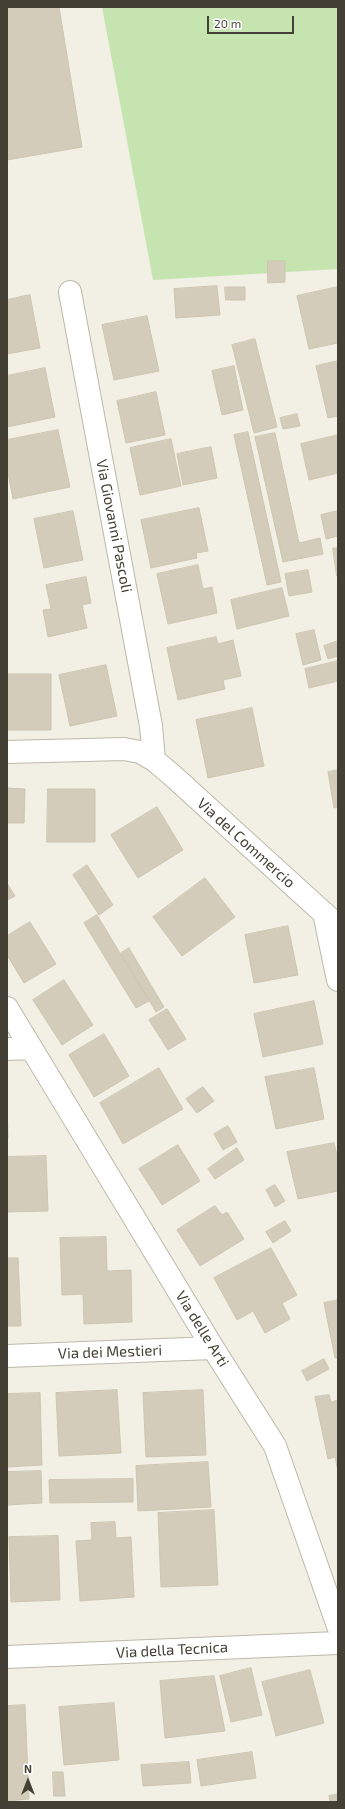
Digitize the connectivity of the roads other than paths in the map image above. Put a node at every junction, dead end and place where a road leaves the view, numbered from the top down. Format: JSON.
{"nodes":[{"id":1,"x":70,"y":292,"type":"dead end"},
{"id":2,"x":7,"y":752,"type":"edge"},
{"id":3,"x":154,"y":760,"type":"junction"},
{"id":4,"x":331,"y":920,"type":"edge"},
{"id":5,"x":338,"y":980,"type":"edge"},
{"id":6,"x":7,"y":1008,"type":"edge"},
{"id":7,"x":31,"y":1048,"type":"junction"},
{"id":8,"x":7,"y":1049,"type":"edge"},
{"id":9,"x":213,"y":1348,"type":"junction"},
{"id":10,"x":7,"y":1356,"type":"edge"},
{"id":11,"x":338,"y":1626,"type":"edge"},
{"id":12,"x":338,"y":1643,"type":"edge"},
{"id":13,"x":7,"y":1657,"type":"edge"}],
"edges":[{"from":1,"to":3,"type":"street","name":"Via Giovanni Pascoli"},
{"from":2,"to":3,"type":"street","name":"Via del Commercio"},
{"from":3,"to":4,"type":"street","name":"Via del Commercio"},
{"from":4,"to":5,"type":"street"},
{"from":6,"to":7,"type":"street","name":"Via delle Arti"},
{"from":7,"to":8,"type":"street"},
{"from":7,"to":9,"type":"street","name":"Via delle Arti"},
{"from":9,"to":10,"type":"street","name":"Via dei Mestieri"},
{"from":9,"to":11,"type":"street","name":"Via delle Arti"},
{"from":12,"to":13,"type":"street","name":"Via della Tecnica"}]}
